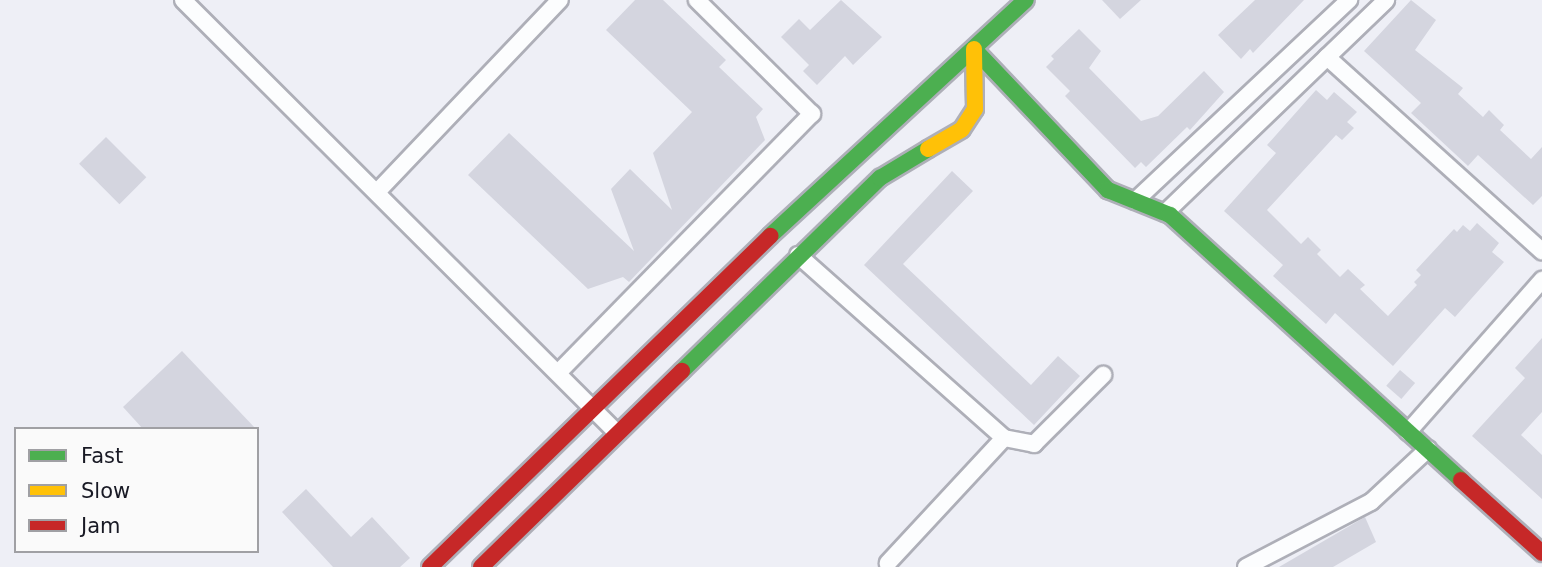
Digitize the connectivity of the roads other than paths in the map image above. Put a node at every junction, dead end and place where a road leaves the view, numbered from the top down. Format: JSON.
{"nodes":[{"id":1,"x":560,"y":0,"type":"edge"},
{"id":2,"x":697,"y":0,"type":"edge"},
{"id":3,"x":1026,"y":0,"type":"edge"},
{"id":4,"x":1349,"y":0,"type":"edge"},
{"id":5,"x":1385,"y":0,"type":"edge"},
{"id":6,"x":190,"y":2,"type":"edge"},
{"id":7,"x":974,"y":50,"type":"junction"},
{"id":8,"x":1327,"y":57,"type":"junction"},
{"id":9,"x":377,"y":192,"type":"junction"},
{"id":10,"x":1135,"y":201,"type":"junction"},
{"id":11,"x":1165,"y":213,"type":"junction"},
{"id":12,"x":1542,"y":251,"type":"edge"},
{"id":13,"x":798,"y":255,"type":"junction"},
{"id":14,"x":1542,"y":280,"type":"edge"},
{"id":15,"x":558,"y":373,"type":"junction"},
{"id":16,"x":1104,"y":375,"type":"dead end"},
{"id":17,"x":593,"y":408,"type":"junction"},
{"id":18,"x":1409,"y":432,"type":"junction"},
{"id":19,"x":617,"y":433,"type":"junction"},
{"id":20,"x":1004,"y":438,"type":"junction"},
{"id":21,"x":1428,"y":449,"type":"junction"},
{"id":22,"x":1542,"y":553,"type":"edge"},
{"id":23,"x":888,"y":563,"type":"dead end"},
{"id":24,"x":430,"y":567,"type":"edge"},
{"id":25,"x":481,"y":567,"type":"edge"},
{"id":26,"x":1246,"y":567,"type":"edge"}],
"edges":[{"from":1,"to":9,"type":"street"},
{"from":2,"to":15,"type":"street"},
{"from":3,"to":7,"type":"street"},
{"from":4,"to":10,"type":"street"},
{"from":5,"to":8,"type":"street"},
{"from":6,"to":9,"type":"street"},
{"from":7,"to":10,"type":"street"},
{"from":7,"to":13,"type":"street"},
{"from":7,"to":17,"type":"street"},
{"from":8,"to":11,"type":"street"},
{"from":8,"to":12,"type":"street"},
{"from":9,"to":15,"type":"street"},
{"from":10,"to":11,"type":"street"},
{"from":11,"to":18,"type":"street"},
{"from":13,"to":19,"type":"street"},
{"from":13,"to":20,"type":"street"},
{"from":14,"to":18,"type":"street"},
{"from":15,"to":17,"type":"street"},
{"from":16,"to":20,"type":"street"},
{"from":17,"to":19,"type":"street"},
{"from":17,"to":24,"type":"street"},
{"from":18,"to":21,"type":"street"},
{"from":19,"to":25,"type":"street"},
{"from":20,"to":23,"type":"street"},
{"from":21,"to":22,"type":"street"},
{"from":21,"to":26,"type":"street"}]}
